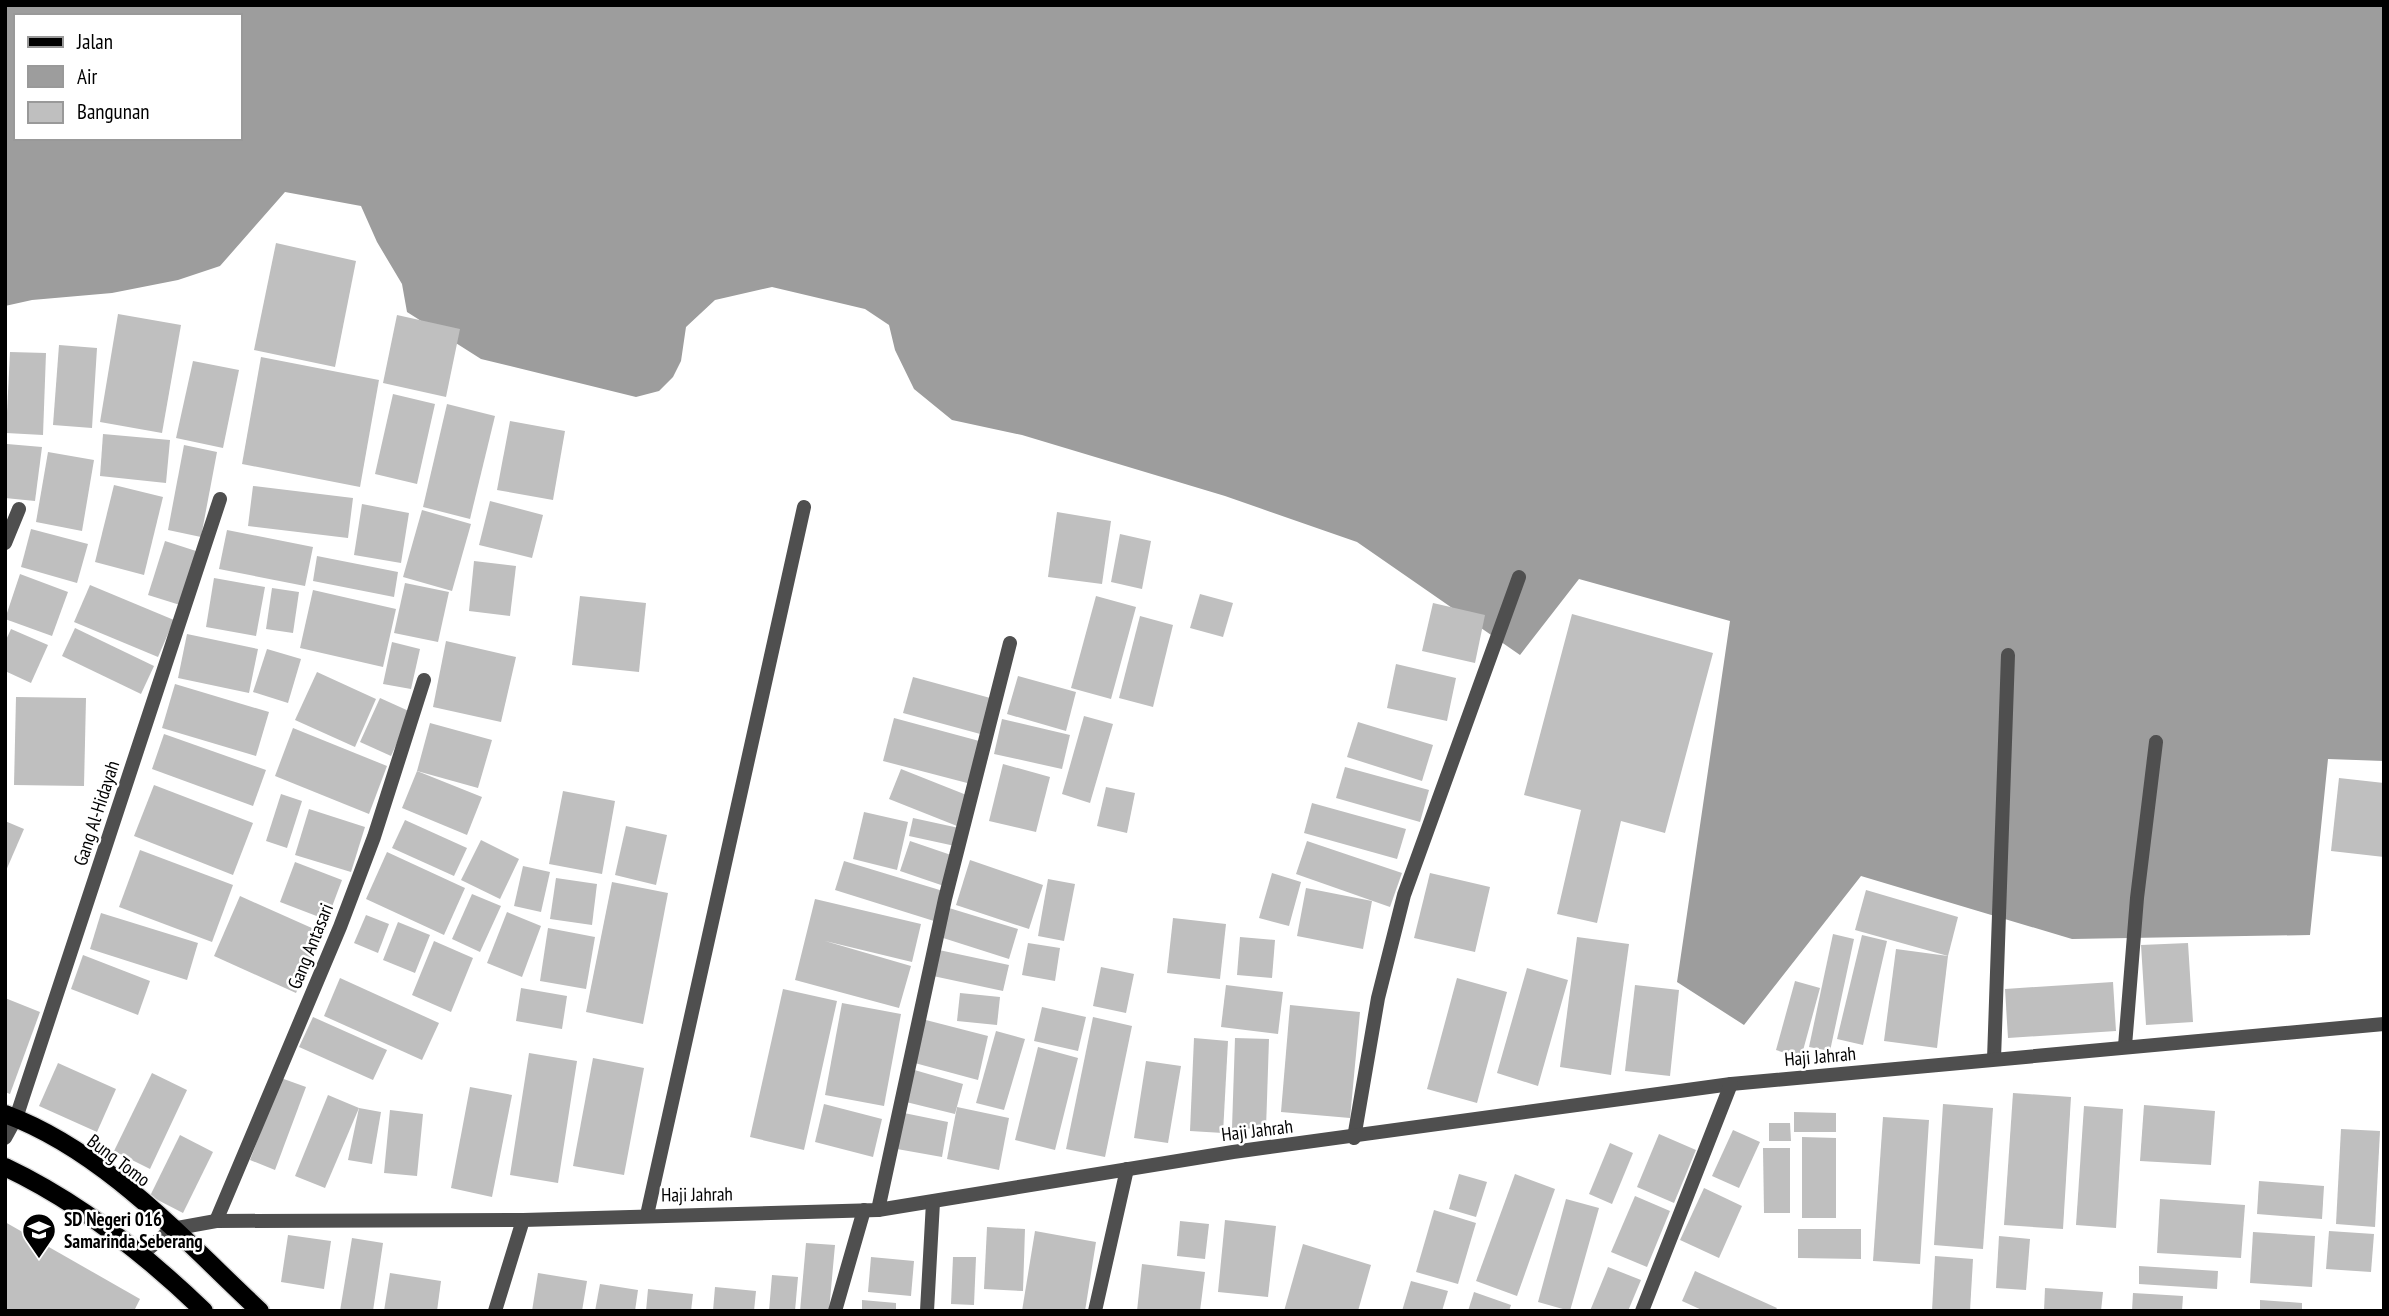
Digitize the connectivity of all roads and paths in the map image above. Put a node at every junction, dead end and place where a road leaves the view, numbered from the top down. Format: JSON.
{"nodes":[{"id":1,"x":220,"y":499,"type":"dead end"},
{"id":2,"x":804,"y":507,"type":"dead end"},
{"id":3,"x":19,"y":509,"type":"dead end"},
{"id":4,"x":5,"y":542,"type":"edge"},
{"id":5,"x":1519,"y":577,"type":"dead end"},
{"id":6,"x":1010,"y":643,"type":"dead end"},
{"id":7,"x":2008,"y":655,"type":"dead end"},
{"id":8,"x":424,"y":680,"type":"dead end"},
{"id":9,"x":2156,"y":741,"type":"dead end"},
{"id":10,"x":2384,"y":1024,"type":"edge"},
{"id":11,"x":2125,"y":1046,"type":"junction"},
{"id":12,"x":1994,"y":1059,"type":"junction"},
{"id":13,"x":1731,"y":1084,"type":"junction"},
{"id":14,"x":10,"y":1116,"type":"edge"},
{"id":15,"x":5,"y":1138,"type":"edge"},
{"id":16,"x":1354,"y":1138,"type":"junction"},
{"id":17,"x":5,"y":1167,"type":"edge"},
{"id":18,"x":1127,"y":1169,"type":"junction"},
{"id":19,"x":933,"y":1202,"type":"junction"},
{"id":20,"x":871,"y":1210,"type":"junction"},
{"id":21,"x":647,"y":1214,"type":"junction"},
{"id":22,"x":523,"y":1220,"type":"junction"},
{"id":23,"x":216,"y":1221,"type":"junction"},
{"id":24,"x":172,"y":1229,"type":"junction"},
{"id":25,"x":142,"y":1254,"type":"junction"},
{"id":26,"x":204,"y":1311,"type":"edge"},
{"id":27,"x":260,"y":1311,"type":"edge"},
{"id":28,"x":495,"y":1311,"type":"edge"},
{"id":29,"x":835,"y":1311,"type":"edge"},
{"id":30,"x":927,"y":1311,"type":"edge"},
{"id":31,"x":1095,"y":1311,"type":"edge"},
{"id":32,"x":1642,"y":1311,"type":"edge"}],
"edges":[{"from":1,"to":14,"type":"street","name":"Gang Al-Hidayah"},
{"from":2,"to":21,"type":"street"},
{"from":3,"to":4,"type":"street"},
{"from":5,"to":16,"type":"street"},
{"from":6,"to":20,"type":"street"},
{"from":7,"to":12,"type":"street"},
{"from":8,"to":23,"type":"street","name":"Gang Antasari"},
{"from":9,"to":11,"type":"street"},
{"from":10,"to":11,"type":"street","name":"Haji Jahrah"},
{"from":11,"to":12,"type":"street","name":"Haji Jahrah"},
{"from":12,"to":13,"type":"street","name":"Haji Jahrah"},
{"from":13,"to":16,"type":"street","name":"Haji Jahrah"},
{"from":13,"to":32,"type":"street"},
{"from":14,"to":15,"type":"street","name":"Gang Al-Hidayah"},
{"from":14,"to":24,"type":"main road","name":"Bung Tomo"},
{"from":16,"to":18,"type":"street","name":"Haji Jahrah"},
{"from":17,"to":25,"type":"main road"},
{"from":18,"to":19,"type":"street","name":"Haji Jahrah"},
{"from":18,"to":31,"type":"street"},
{"from":19,"to":20,"type":"street","name":"Haji Jahrah"},
{"from":19,"to":30,"type":"street"},
{"from":20,"to":21,"type":"street","name":"Haji Jahrah"},
{"from":20,"to":29,"type":"street"},
{"from":21,"to":22,"type":"street","name":"Haji Jahrah"},
{"from":22,"to":23,"type":"street","name":"Haji Jahrah"},
{"from":22,"to":28,"type":"street"},
{"from":23,"to":24,"type":"street","name":"Haji Jahrah"},
{"from":24,"to":25,"type":"street","name":"Haji Jahrah"},
{"from":24,"to":27,"type":"main road","name":"Bung Tomo"},
{"from":25,"to":26,"type":"main road"}]}
